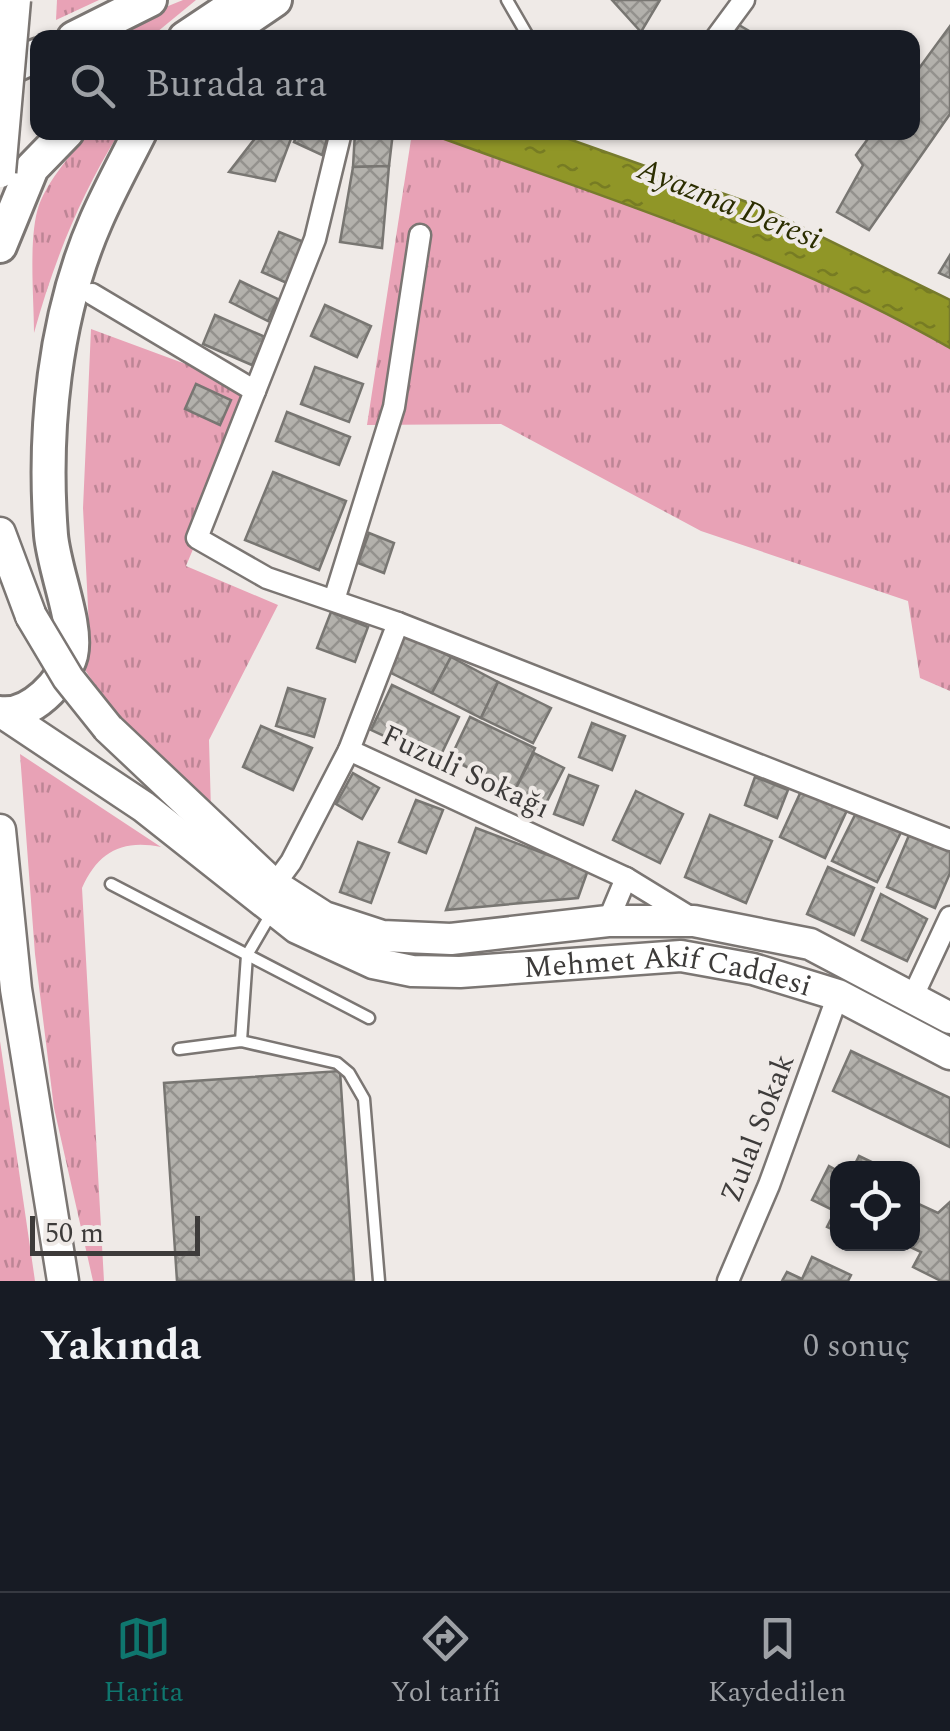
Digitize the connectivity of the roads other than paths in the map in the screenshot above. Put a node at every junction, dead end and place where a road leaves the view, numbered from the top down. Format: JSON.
{"nodes":[{"id":1,"x":15,"y":0,"type":"edge"},
{"id":2,"x":150,"y":0,"type":"edge"},
{"id":3,"x":242,"y":0,"type":"edge"},
{"id":4,"x":274,"y":0,"type":"edge"},
{"id":5,"x":507,"y":0,"type":"edge"},
{"id":6,"x":744,"y":0,"type":"edge"},
{"id":7,"x":90,"y":30,"type":"edge"},
{"id":8,"x":198,"y":30,"type":"edge"},
{"id":9,"x":231,"y":30,"type":"edge"},
{"id":10,"x":524,"y":30,"type":"edge"},
{"id":11,"x":722,"y":30,"type":"edge"},
{"id":12,"x":30,"y":59,"type":"edge"},
{"id":13,"x":0,"y":72,"type":"edge"},
{"id":14,"x":58,"y":140,"type":"edge"},
{"id":15,"x":136,"y":140,"type":"edge"},
{"id":16,"x":339,"y":140,"type":"edge"},
{"id":17,"x":0,"y":172,"type":"edge"},
{"id":18,"x":420,"y":235,"type":"dead end"},
{"id":19,"x":0,"y":246,"type":"edge"},
{"id":20,"x":92,"y":294,"type":"dead end"},
{"id":21,"x":255,"y":391,"type":"junction"},
{"id":22,"x":0,"y":534,"type":"edge"},
{"id":23,"x":334,"y":600,"type":"junction"},
{"id":24,"x":398,"y":623,"type":"junction"},
{"id":25,"x":3,"y":714,"type":"edge"},
{"id":26,"x":349,"y":750,"type":"junction"},
{"id":27,"x":0,"y":830,"type":"edge"},
{"id":28,"x":950,"y":840,"type":"edge"},
{"id":29,"x":626,"y":878,"type":"junction"},
{"id":30,"x":111,"y":884,"type":"dead end"},
{"id":31,"x":274,"y":897,"type":"junction"},
{"id":32,"x":950,"y":916,"type":"edge"},
{"id":33,"x":694,"y":920,"type":"junction"},
{"id":34,"x":608,"y":921,"type":"junction"},
{"id":35,"x":378,"y":949,"type":"junction"},
{"id":36,"x":247,"y":955,"type":"junction"},
{"id":37,"x":838,"y":995,"type":"junction"},
{"id":38,"x":913,"y":996,"type":"junction"},
{"id":39,"x":369,"y":1018,"type":"dead end"},
{"id":40,"x":950,"y":1018,"type":"edge"},
{"id":41,"x":241,"y":1041,"type":"junction"},
{"id":42,"x":179,"y":1049,"type":"dead end"},
{"id":43,"x":940,"y":1049,"type":"edge"},
{"id":44,"x":63,"y":1281,"type":"edge"},
{"id":45,"x":379,"y":1281,"type":"edge"},
{"id":46,"x":728,"y":1281,"type":"edge"}],
"edges":[{"from":1,"to":17,"type":"main road","bridge":true},
{"from":2,"to":7,"type":"main road"},
{"from":3,"to":8,"type":"main road"},
{"from":4,"to":9,"type":"main road"},
{"from":5,"to":10,"type":"lane"},
{"from":6,"to":11,"type":"street"},
{"from":12,"to":13,"type":"main road"},
{"from":14,"to":19,"type":"main road"},
{"from":15,"to":25,"type":"main road"},
{"from":16,"to":21,"type":"street"},
{"from":18,"to":23,"type":"street"},
{"from":20,"to":21,"type":"street"},
{"from":21,"to":23,"type":"street"},
{"from":22,"to":31,"type":"main road","name":"Mehmet Akif Caddesi","bridge":true},
{"from":23,"to":24,"type":"street"},
{"from":24,"to":26,"type":"street","name":"Fuzuli Sokağı"},
{"from":24,"to":28,"type":"street"},
{"from":25,"to":31,"type":"main road","name":"Mehmet Akif Caddesi"},
{"from":26,"to":29,"type":"street","name":"Fuzuli Sokağı"},
{"from":26,"to":31,"type":"street"},
{"from":27,"to":44,"type":"main road"},
{"from":29,"to":33,"type":"street","name":"Fuzuli Sokağı"},
{"from":29,"to":34,"type":"street"},
{"from":30,"to":36,"type":"lane"},
{"from":31,"to":35,"type":"main road","name":"Mehmet Akif Caddesi"},
{"from":31,"to":36,"type":"lane"},
{"from":32,"to":38,"type":"street"},
{"from":33,"to":34,"type":"main road","name":"Mehmet Akif Caddesi"},
{"from":33,"to":38,"type":"main road","name":"Mehmet Akif Caddesi"},
{"from":34,"to":35,"type":"main road","name":"Mehmet Akif Caddesi"},
{"from":35,"to":37,"type":"main road","name":"Mehmet Akif Caddesi"},
{"from":36,"to":39,"type":"lane"},
{"from":36,"to":41,"type":"lane"},
{"from":37,"to":43,"type":"main road","name":"Mehmet Akif Caddesi"},
{"from":37,"to":46,"type":"street","name":"Zulal Sokak"},
{"from":38,"to":40,"type":"main road","name":"Mehmet Akif Caddesi"},
{"from":38,"to":43,"type":"main road"},
{"from":41,"to":42,"type":"lane"},
{"from":41,"to":45,"type":"lane"}]}
